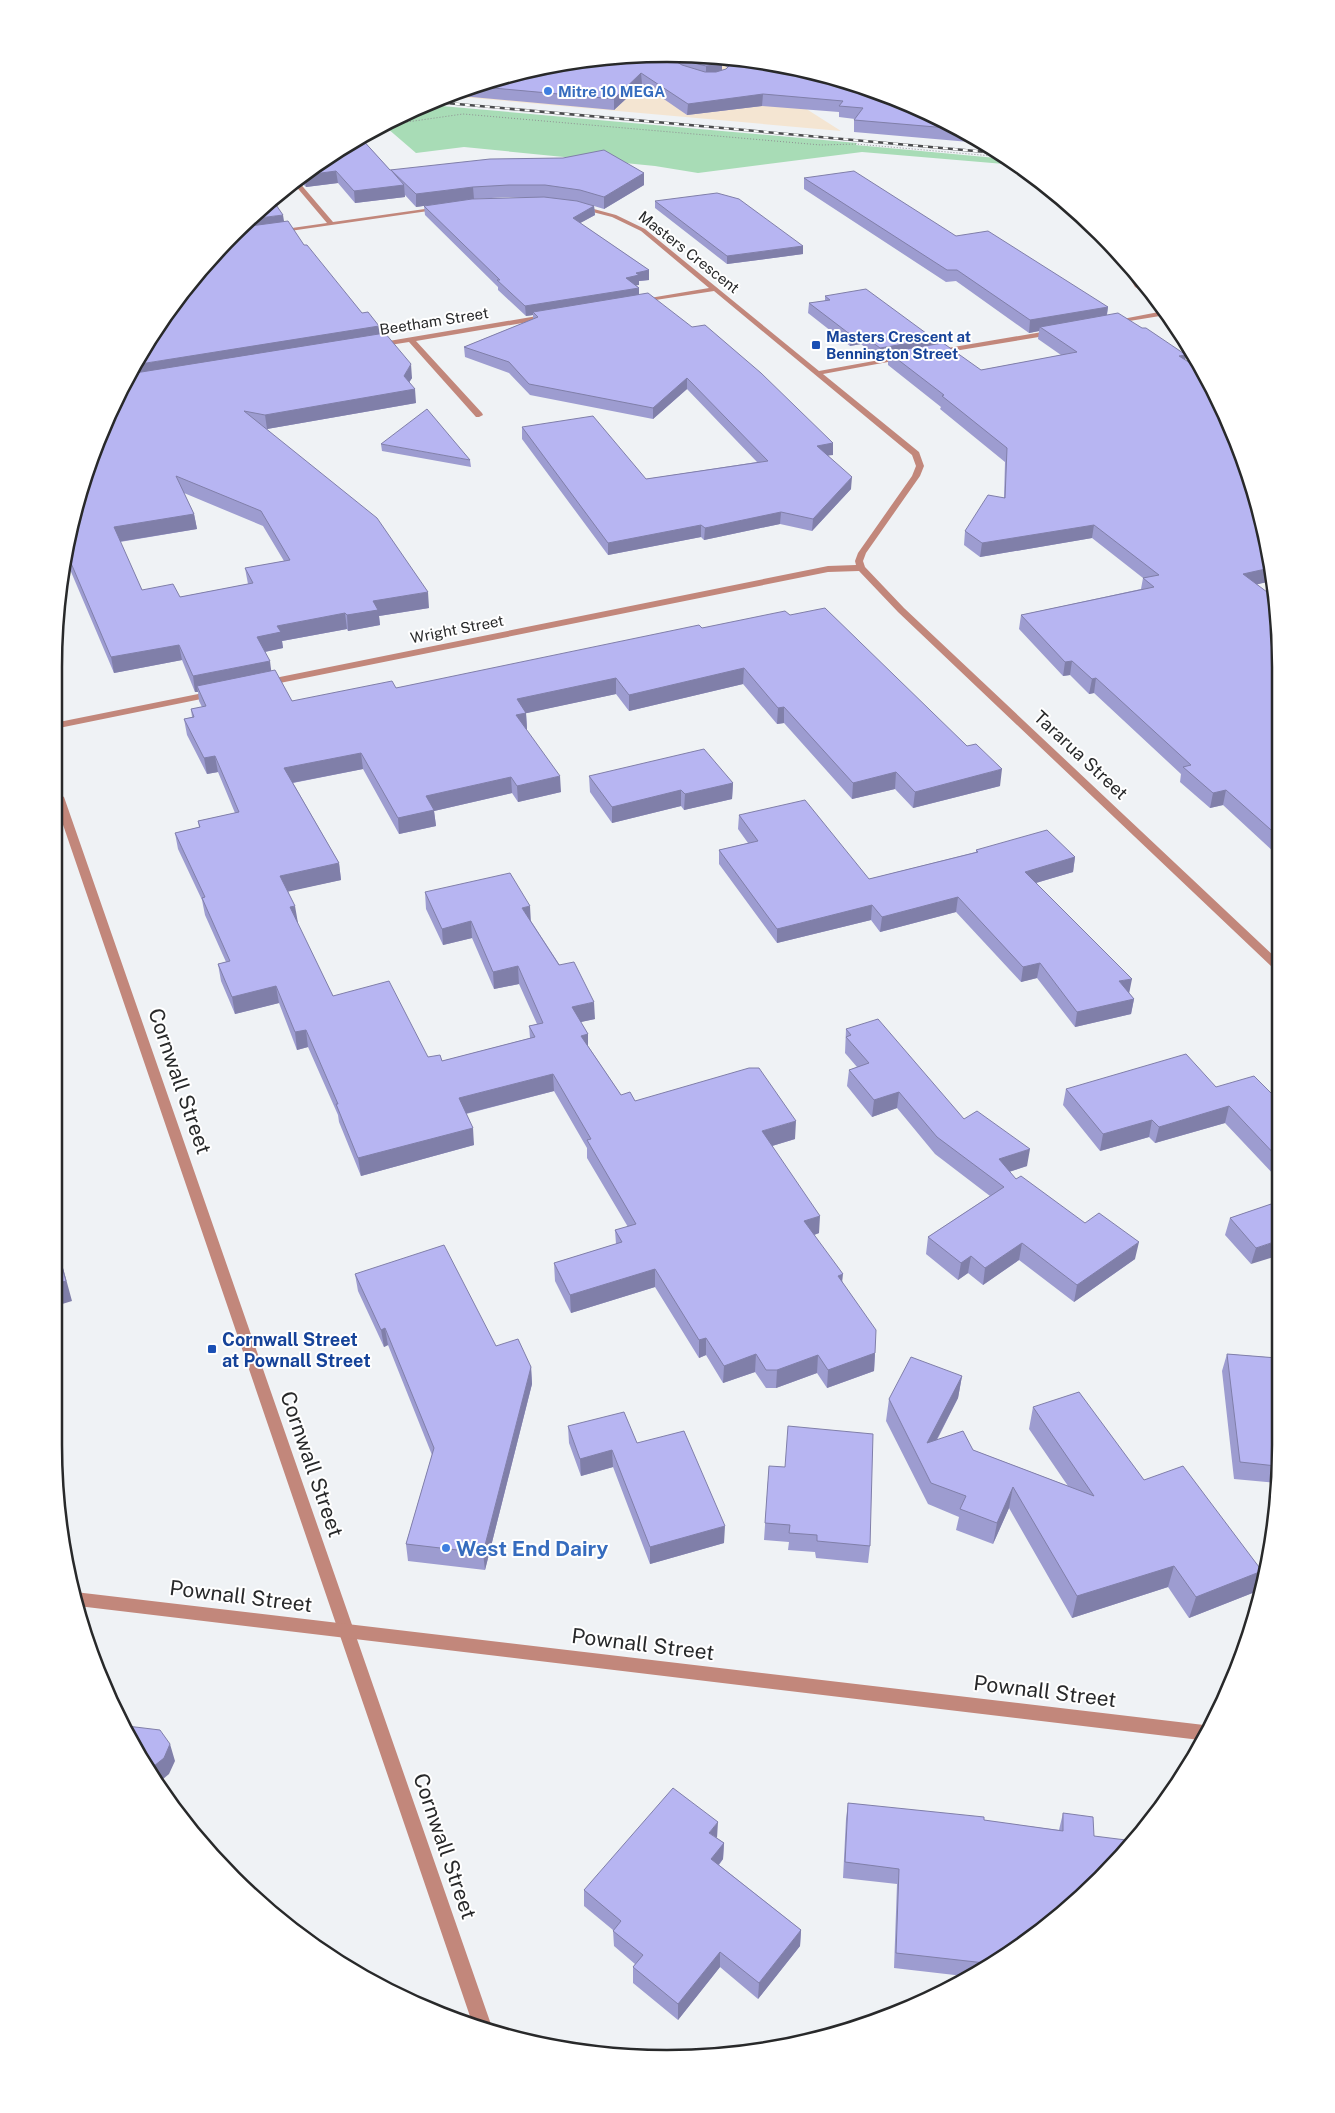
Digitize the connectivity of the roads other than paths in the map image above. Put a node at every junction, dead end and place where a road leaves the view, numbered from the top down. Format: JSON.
{"nodes":[{"id":1,"x":300,"y":187,"type":"edge"},
{"id":2,"x":575,"y":206,"type":"edge"},
{"id":3,"x":448,"y":207,"type":"edge"},
{"id":4,"x":331,"y":224,"type":"junction"},
{"id":5,"x":272,"y":232,"type":"edge"},
{"id":6,"x":715,"y":290,"type":"junction"},
{"id":7,"x":634,"y":303,"type":"edge"},
{"id":8,"x":1158,"y":313,"type":"edge"},
{"id":9,"x":557,"y":315,"type":"edge"},
{"id":10,"x":1104,"y":323,"type":"edge"},
{"id":11,"x":1065,"y":330,"type":"edge"},
{"id":12,"x":411,"y":339,"type":"junction"},
{"id":13,"x":372,"y":345,"type":"edge"},
{"id":14,"x":930,"y":353,"type":"edge"},
{"id":15,"x":910,"y":356,"type":"edge"},
{"id":16,"x":818,"y":373,"type":"junction"},
{"id":17,"x":479,"y":415,"type":"dead end"},
{"id":18,"x":861,"y":568,"type":"junction"},
{"id":19,"x":254,"y":686,"type":"edge"},
{"id":20,"x":224,"y":692,"type":"edge"},
{"id":21,"x":62,"y":724,"type":"edge"},
{"id":22,"x":62,"y":806,"type":"edge"},
{"id":23,"x":1272,"y":960,"type":"edge"},
{"id":24,"x":82,"y":1600,"type":"edge"},
{"id":25,"x":347,"y":1632,"type":"junction"},
{"id":26,"x":1199,"y":1732,"type":"edge"},
{"id":27,"x":481,"y":2021,"type":"edge"}],
"edges":[{"from":1,"to":4,"type":"street"},
{"from":2,"to":6,"type":"street","name":"Masters Crescent"},
{"from":3,"to":4,"type":"street"},
{"from":4,"to":5,"type":"street"},
{"from":6,"to":7,"type":"street"},
{"from":6,"to":16,"type":"street","name":"Masters Crescent"},
{"from":8,"to":10,"type":"street"},
{"from":9,"to":12,"type":"street","name":"Beetham Street"},
{"from":11,"to":14,"type":"street"},
{"from":12,"to":13,"type":"street","name":"Beetham Street"},
{"from":12,"to":17,"type":"street"},
{"from":15,"to":16,"type":"street"},
{"from":16,"to":18,"type":"street","name":"Masters Crescent"},
{"from":18,"to":19,"type":"street","name":"Wright Street"},
{"from":18,"to":23,"type":"street","name":"Tararua Street"},
{"from":20,"to":21,"type":"street"},
{"from":22,"to":25,"type":"street","name":"Cornwall Street"},
{"from":24,"to":25,"type":"street","name":"Pownall Street"},
{"from":25,"to":26,"type":"street","name":"Pownall Street"},
{"from":25,"to":27,"type":"street","name":"Cornwall Street"}]}
